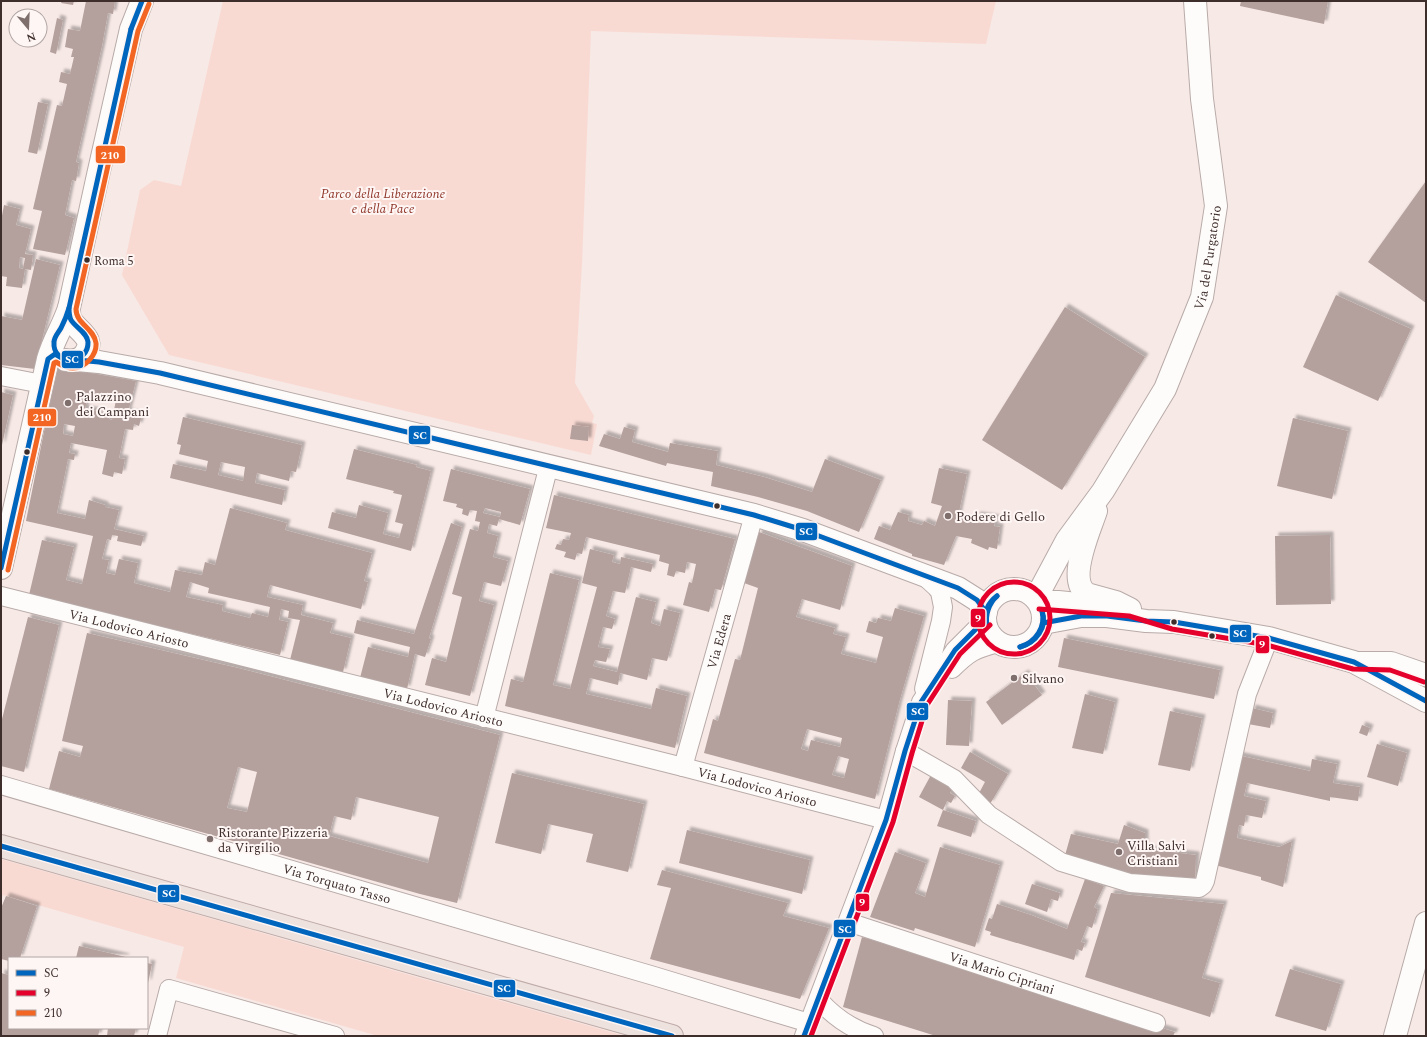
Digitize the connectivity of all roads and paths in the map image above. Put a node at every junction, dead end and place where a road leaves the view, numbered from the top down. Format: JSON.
{"nodes":[{"id":1,"x":132,"y":1,"type":"edge"},
{"id":2,"x":142,"y":1,"type":"edge"},
{"id":3,"x":1195,"y":1,"type":"edge"},
{"id":4,"x":132,"y":29,"type":"junction"},
{"id":5,"x":62,"y":346,"type":"junction"},
{"id":6,"x":1,"y":376,"type":"edge"},
{"id":7,"x":42,"y":384,"type":"junction"},
{"id":8,"x":549,"y":465,"type":"junction"},
{"id":9,"x":1103,"y":491,"type":"junction"},
{"id":10,"x":754,"y":515,"type":"junction"},
{"id":11,"x":1,"y":568,"type":"edge"},
{"id":12,"x":923,"y":576,"type":"junction"},
{"id":13,"x":1,"y":596,"type":"edge"},
{"id":14,"x":1031,"y":597,"type":"junction"},
{"id":15,"x":1130,"y":609,"type":"junction"},
{"id":16,"x":985,"y":616,"type":"junction"},
{"id":17,"x":1174,"y":622,"type":"junction"},
{"id":18,"x":1044,"y":623,"type":"junction"},
{"id":19,"x":1269,"y":638,"type":"junction"},
{"id":20,"x":998,"y":643,"type":"junction"},
{"id":21,"x":1354,"y":662,"type":"junction"},
{"id":22,"x":1426,"y":676,"type":"edge"},
{"id":23,"x":1426,"y":689,"type":"edge"},
{"id":24,"x":1426,"y":701,"type":"edge"},
{"id":25,"x":921,"y":702,"type":"junction"},
{"id":26,"x":484,"y":718,"type":"junction"},
{"id":27,"x":905,"y":751,"type":"junction"},
{"id":28,"x":683,"y":767,"type":"junction"},
{"id":29,"x":1,"y":785,"type":"edge"},
{"id":30,"x":886,"y":820,"type":"junction"},
{"id":31,"x":1,"y":846,"type":"edge"},
{"id":32,"x":848,"y":922,"type":"junction"},
{"id":33,"x":1426,"y":923,"type":"edge"},
{"id":34,"x":819,"y":1000,"type":"junction"},
{"id":35,"x":1156,"y":1023,"type":"dead end"},
{"id":36,"x":807,"y":1030,"type":"edge"},
{"id":37,"x":157,"y":1036,"type":"edge"},
{"id":38,"x":335,"y":1036,"type":"edge"},
{"id":39,"x":672,"y":1036,"type":"edge"},
{"id":40,"x":874,"y":1036,"type":"edge"},
{"id":41,"x":1395,"y":1036,"type":"edge"}],
"edges":[{"from":1,"to":4,"type":"street"},
{"from":2,"to":4,"type":"street"},
{"from":3,"to":9,"type":"street","name":"Via del Purgatorio"},
{"from":4,"to":5,"type":"street"},
{"from":5,"to":7,"type":"street"},
{"from":5,"to":8,"type":"street"},
{"from":6,"to":7,"type":"street"},
{"from":7,"to":11,"type":"street"},
{"from":8,"to":10,"type":"street"},
{"from":8,"to":26,"type":"street"},
{"from":9,"to":14,"type":"street"},
{"from":9,"to":15,"type":"street"},
{"from":10,"to":12,"type":"street"},
{"from":10,"to":28,"type":"street","name":"Via Edera"},
{"from":12,"to":16,"type":"street"},
{"from":12,"to":25,"type":"street"},
{"from":13,"to":26,"type":"street","name":"Via Lodovico Ariosto"},
{"from":14,"to":15,"type":"street"},
{"from":14,"to":16,"type":"street"},
{"from":14,"to":18,"type":"street"},
{"from":15,"to":17,"type":"street"},
{"from":16,"to":20,"type":"street"},
{"from":16,"to":25,"type":"street"},
{"from":17,"to":18,"type":"street"},
{"from":17,"to":19,"type":"street"},
{"from":18,"to":20,"type":"street"},
{"from":19,"to":21,"type":"street"},
{"from":19,"to":27,"type":"street"},
{"from":20,"to":25,"type":"street"},
{"from":21,"to":22,"type":"street"},
{"from":21,"to":24,"type":"street"},
{"from":23,"to":24,"type":"street"},
{"from":25,"to":27,"type":"street"},
{"from":26,"to":28,"type":"street","name":"Via Lodovico Ariosto"},
{"from":27,"to":30,"type":"street"},
{"from":28,"to":30,"type":"street","name":"Via Lodovico Ariosto"},
{"from":29,"to":36,"type":"street","name":"Via Torquato Tasso"},
{"from":30,"to":32,"type":"street"},
{"from":31,"to":39,"type":"highway"},
{"from":32,"to":34,"type":"street"},
{"from":32,"to":35,"type":"street","name":"Via Mario Cipriani"},
{"from":33,"to":41,"type":"street"},
{"from":34,"to":36,"type":"street"},
{"from":34,"to":40,"type":"street"},
{"from":37,"to":38,"type":"street"}]}
